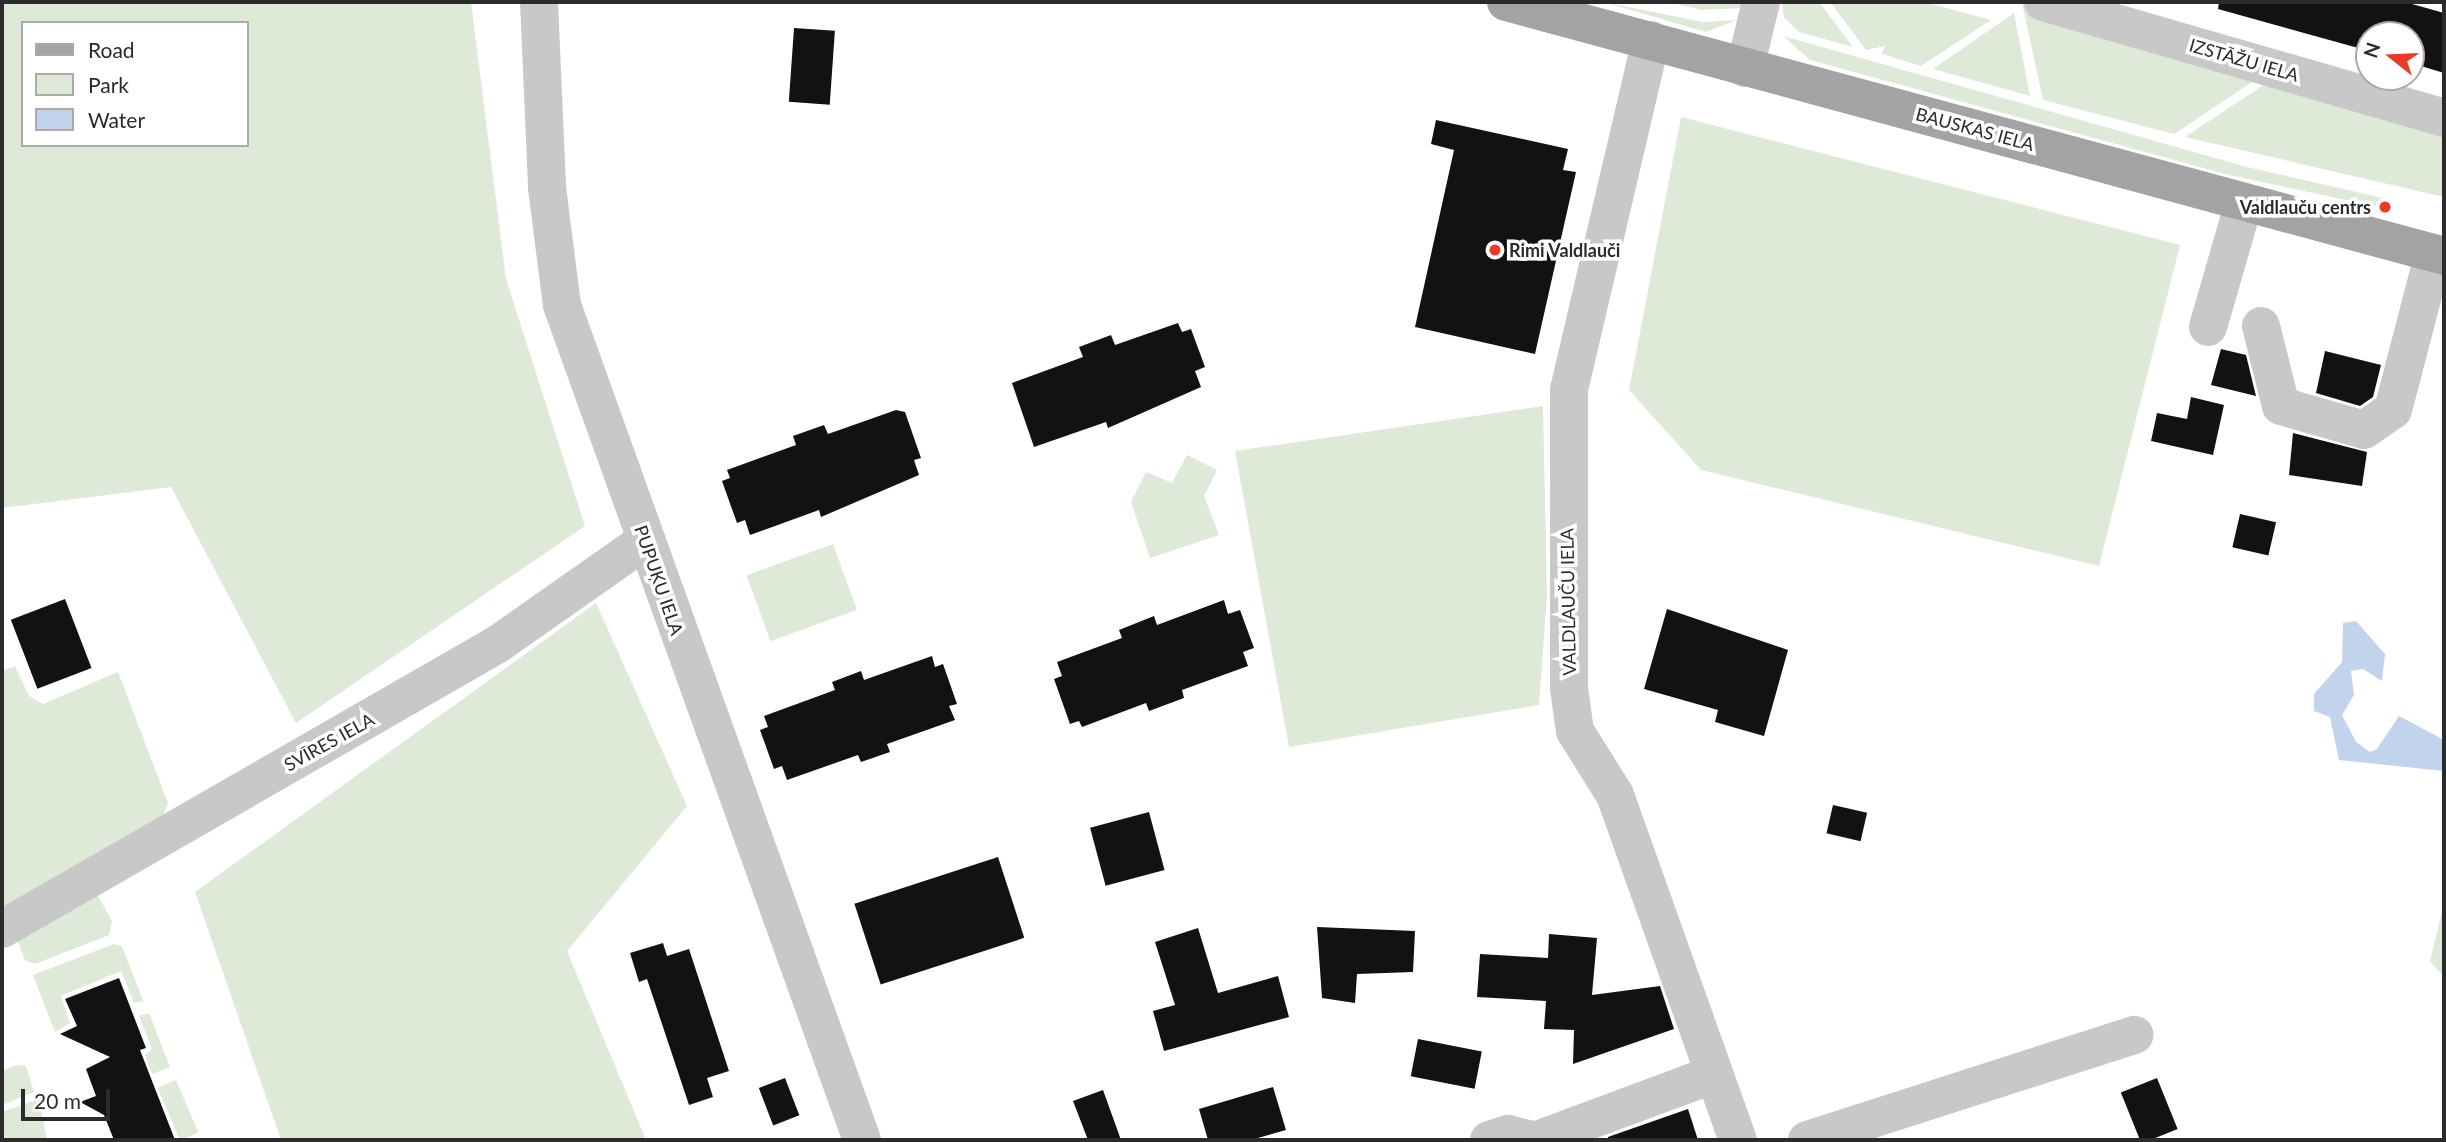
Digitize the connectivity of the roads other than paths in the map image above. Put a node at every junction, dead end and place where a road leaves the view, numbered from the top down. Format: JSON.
{"nodes":[{"id":1,"x":539,"y":2,"type":"edge"},
{"id":2,"x":1506,"y":2,"type":"edge"},
{"id":3,"x":1762,"y":2,"type":"edge"},
{"id":4,"x":2043,"y":2,"type":"edge"},
{"id":5,"x":1651,"y":40,"type":"junction"},
{"id":6,"x":1745,"y":68,"type":"junction"},
{"id":7,"x":2444,"y":118,"type":"edge"},
{"id":8,"x":2244,"y":201,"type":"junction"},
{"id":9,"x":2439,"y":254,"type":"edge"},
{"id":10,"x":2261,"y":326,"type":"dead end"},
{"id":11,"x":2208,"y":327,"type":"dead end"},
{"id":12,"x":646,"y":540,"type":"junction"},
{"id":13,"x":2,"y":929,"type":"edge"},
{"id":14,"x":2135,"y":1035,"type":"dead end"},
{"id":15,"x":1714,"y":1074,"type":"junction"},
{"id":16,"x":862,"y":1140,"type":"edge"},
{"id":17,"x":1489,"y":1140,"type":"edge"},
{"id":18,"x":1535,"y":1140,"type":"edge"},
{"id":19,"x":1738,"y":1140,"type":"edge"},
{"id":20,"x":1807,"y":1140,"type":"edge"}],
"edges":[{"from":1,"to":12,"type":"street","name":"PUPUĶU IELA"},
{"from":2,"to":5,"type":"main road","name":"BAUSKAS IELA"},
{"from":3,"to":6,"type":"street"},
{"from":4,"to":7,"type":"street","name":"IZSTĀŽU IELA"},
{"from":5,"to":6,"type":"main road","name":"BAUSKAS IELA"},
{"from":5,"to":15,"type":"street","name":"VALDLAUČU IELA"},
{"from":6,"to":8,"type":"main road","name":"BAUSKAS IELA"},
{"from":8,"to":9,"type":"main road","name":"BAUSKAS IELA"},
{"from":8,"to":11,"type":"street"},
{"from":9,"to":10,"type":"street"},
{"from":12,"to":13,"type":"street","name":"SVĪRES IELA"},
{"from":12,"to":16,"type":"street","name":"PUPUĶU IELA"},
{"from":14,"to":20,"type":"street"},
{"from":15,"to":18,"type":"street"},
{"from":15,"to":19,"type":"street","name":"VALDLAUČU IELA"},
{"from":17,"to":18,"type":"street"}]}
